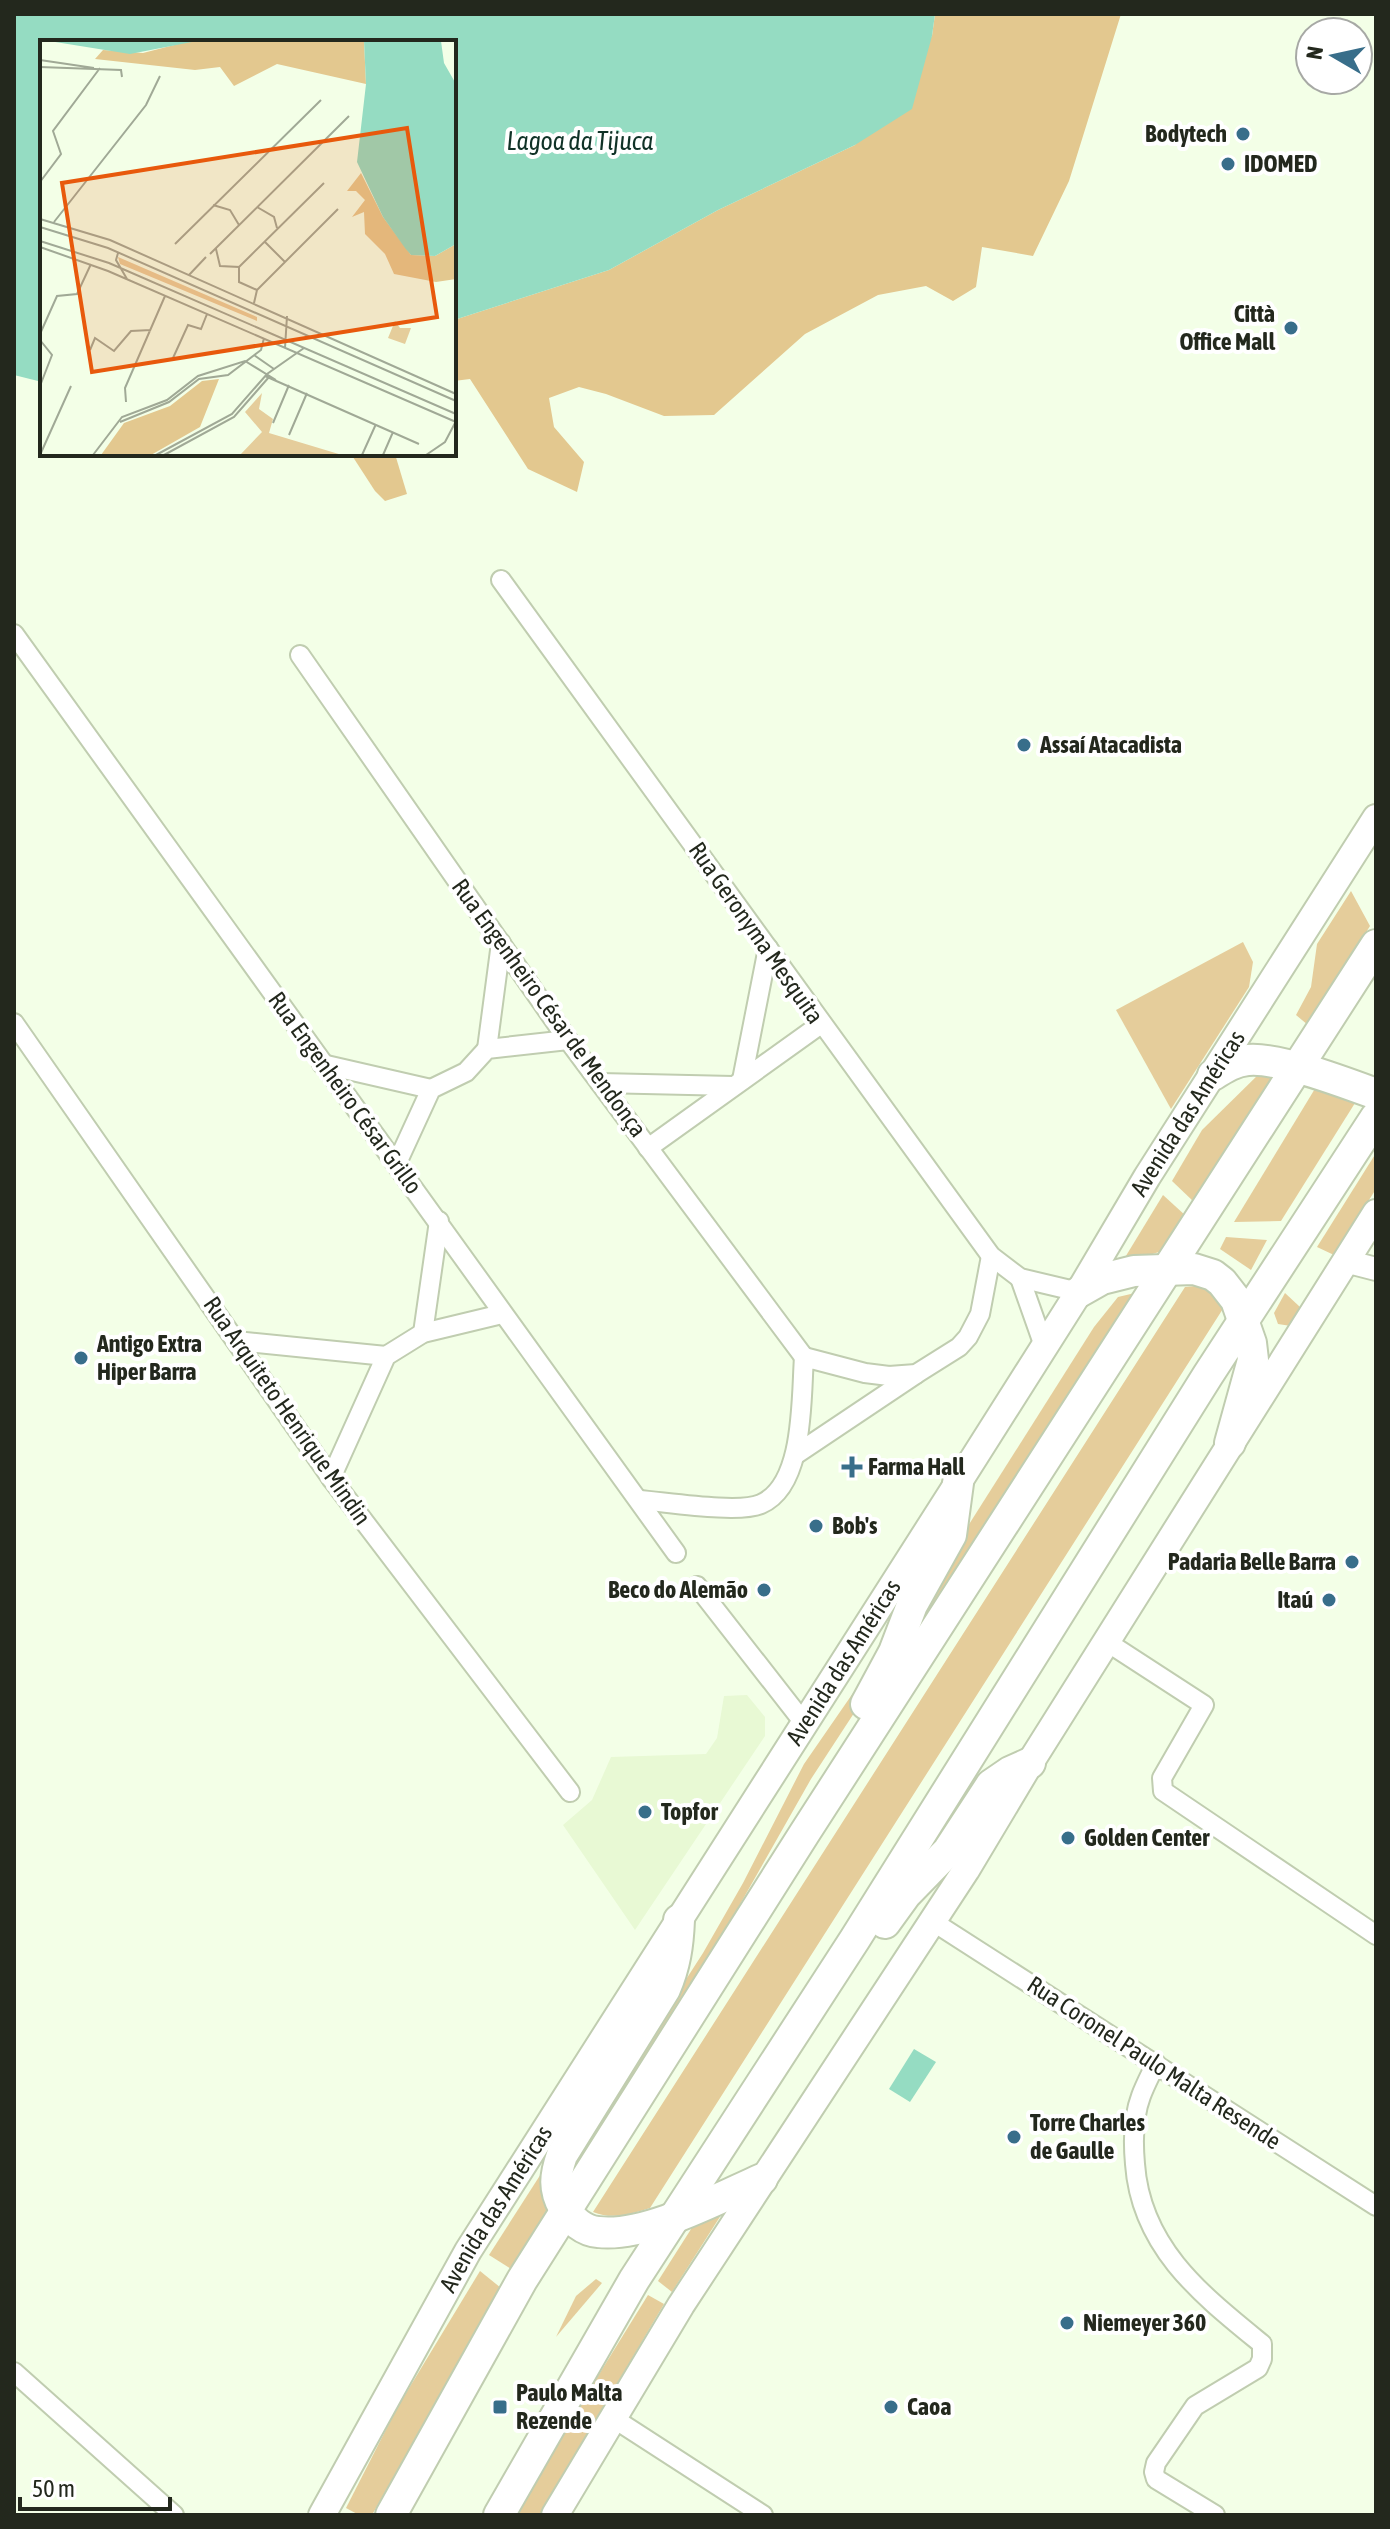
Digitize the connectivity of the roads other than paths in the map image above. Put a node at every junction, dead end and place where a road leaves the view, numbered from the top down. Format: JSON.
{"nodes":[{"id":1,"x":501,"y":580,"type":"dead end"},
{"id":2,"x":14,"y":634,"type":"edge"},
{"id":3,"x":300,"y":655,"type":"dead end"},
{"id":4,"x":1376,"y":818,"type":"edge"},
{"id":5,"x":501,"y":943,"type":"junction"},
{"id":6,"x":1376,"y":945,"type":"edge"},
{"id":7,"x":768,"y":948,"type":"junction"},
{"id":8,"x":14,"y":1023,"type":"edge"},
{"id":9,"x":821,"y":1024,"type":"junction"},
{"id":10,"x":568,"y":1040,"type":"junction"},
{"id":11,"x":487,"y":1049,"type":"junction"},
{"id":12,"x":322,"y":1064,"type":"junction"},
{"id":13,"x":1298,"y":1068,"type":"junction"},
{"id":14,"x":1213,"y":1075,"type":"junction"},
{"id":15,"x":600,"y":1083,"type":"junction"},
{"id":16,"x":738,"y":1083,"type":"junction"},
{"id":17,"x":431,"y":1089,"type":"junction"},
{"id":18,"x":1376,"y":1094,"type":"edge"},
{"id":19,"x":1376,"y":1117,"type":"edge"},
{"id":20,"x":648,"y":1148,"type":"junction"},
{"id":21,"x":397,"y":1163,"type":"junction"},
{"id":22,"x":1376,"y":1213,"type":"edge"},
{"id":23,"x":439,"y":1221,"type":"junction"},
{"id":24,"x":991,"y":1256,"type":"junction"},
{"id":25,"x":1345,"y":1261,"type":"junction"},
{"id":26,"x":1169,"y":1269,"type":"junction"},
{"id":27,"x":1376,"y":1269,"type":"edge"},
{"id":28,"x":1020,"y":1278,"type":"junction"},
{"id":29,"x":1079,"y":1292,"type":"junction"},
{"id":30,"x":502,"y":1314,"type":"junction"},
{"id":31,"x":1244,"y":1321,"type":"junction"},
{"id":32,"x":423,"y":1333,"type":"junction"},
{"id":33,"x":236,"y":1341,"type":"junction"},
{"id":34,"x":1044,"y":1346,"type":"junction"},
{"id":35,"x":386,"y":1356,"type":"junction"},
{"id":36,"x":804,"y":1357,"type":"junction"},
{"id":37,"x":916,"y":1374,"type":"junction"},
{"id":38,"x":1230,"y":1443,"type":"junction"},
{"id":39,"x":795,"y":1455,"type":"junction"},
{"id":40,"x":331,"y":1478,"type":"junction"},
{"id":41,"x":958,"y":1483,"type":"junction"},
{"id":42,"x":639,"y":1500,"type":"junction"},
{"id":43,"x":676,"y":1553,"type":"dead end"},
{"id":44,"x":697,"y":1586,"type":"dead end"},
{"id":45,"x":1107,"y":1642,"type":"junction"},
{"id":46,"x":804,"y":1723,"type":"junction"},
{"id":47,"x":1030,"y":1763,"type":"junction"},
{"id":48,"x":570,"y":1792,"type":"dead end"},
{"id":49,"x":804,"y":1834,"type":"junction"},
{"id":50,"x":679,"y":1920,"type":"junction"},
{"id":51,"x":932,"y":1921,"type":"junction"},
{"id":52,"x":1376,"y":1935,"type":"edge"},
{"id":53,"x":855,"y":1939,"type":"junction"},
{"id":54,"x":1156,"y":2063,"type":"junction"},
{"id":55,"x":762,"y":2179,"type":"junction"},
{"id":56,"x":1376,"y":2206,"type":"edge"},
{"id":57,"x":566,"y":2211,"type":"junction"},
{"id":58,"x":676,"y":2217,"type":"junction"},
{"id":59,"x":14,"y":2372,"type":"edge"},
{"id":60,"x":613,"y":2418,"type":"junction"},
{"id":61,"x":174,"y":2515,"type":"edge"},
{"id":62,"x":322,"y":2515,"type":"edge"},
{"id":63,"x":391,"y":2515,"type":"edge"},
{"id":64,"x":499,"y":2515,"type":"edge"},
{"id":65,"x":555,"y":2515,"type":"edge"},
{"id":66,"x":763,"y":2515,"type":"edge"},
{"id":67,"x":1215,"y":2515,"type":"edge"}],
"edges":[{"from":1,"to":7,"type":"street","name":"Rua Geronyma Mesquita"},
{"from":2,"to":12,"type":"street","name":"Rua Engenheiro César Grillo"},
{"from":3,"to":5,"type":"street","name":"Rua Engenheiro César de Mendonça"},
{"from":4,"to":14,"type":"main road","name":"Avenida das Américas"},
{"from":5,"to":10,"type":"street","name":"Rua Engenheiro César de Mendonça"},
{"from":5,"to":11,"type":"street"},
{"from":6,"to":13,"type":"highway"},
{"from":7,"to":9,"type":"street","name":"Rua Geronyma Mesquita"},
{"from":7,"to":16,"type":"street"},
{"from":8,"to":33,"type":"street","name":"Rua Arquiteto Henrique Mindin"},
{"from":9,"to":16,"type":"street"},
{"from":9,"to":24,"type":"street","name":"Rua Geronyma Mesquita"},
{"from":10,"to":11,"type":"street"},
{"from":10,"to":15,"type":"street","name":"Rua Engenheiro César de Mendonça"},
{"from":11,"to":17,"type":"street"},
{"from":12,"to":17,"type":"street"},
{"from":12,"to":21,"type":"street","name":"Rua Engenheiro César Grillo"},
{"from":13,"to":14,"type":"highway"},
{"from":13,"to":18,"type":"highway"},
{"from":13,"to":26,"type":"highway"},
{"from":14,"to":29,"type":"main road","name":"Avenida das Américas"},
{"from":15,"to":16,"type":"street"},
{"from":15,"to":20,"type":"street","name":"Rua Engenheiro César de Mendonça"},
{"from":16,"to":20,"type":"street"},
{"from":17,"to":21,"type":"street"},
{"from":19,"to":31,"type":"highway"},
{"from":20,"to":36,"type":"street","name":"Rua Engenheiro César de Mendonça"},
{"from":21,"to":23,"type":"street","name":"Rua Engenheiro César Grillo"},
{"from":22,"to":25,"type":"main road"},
{"from":23,"to":30,"type":"street","name":"Rua Engenheiro César Grillo"},
{"from":23,"to":32,"type":"street"},
{"from":24,"to":28,"type":"street","name":"Rua Geronyma Mesquita"},
{"from":24,"to":37,"type":"street"},
{"from":25,"to":27,"type":"street"},
{"from":25,"to":38,"type":"main road"},
{"from":26,"to":29,"type":"highway"},
{"from":26,"to":31,"type":"highway"},
{"from":26,"to":49,"type":"highway"},
{"from":28,"to":29,"type":"street","name":"Rua Geronyma Mesquita"},
{"from":28,"to":34,"type":"street"},
{"from":29,"to":34,"type":"main road","name":"Avenida das Américas"},
{"from":30,"to":32,"type":"street"},
{"from":30,"to":42,"type":"street","name":"Rua Engenheiro César Grillo"},
{"from":31,"to":38,"type":"highway"},
{"from":31,"to":53,"type":"highway"},
{"from":32,"to":35,"type":"street"},
{"from":33,"to":35,"type":"street"},
{"from":33,"to":40,"type":"street","name":"Rua Arquiteto Henrique Mindin"},
{"from":34,"to":41,"type":"main road","name":"Avenida das Américas"},
{"from":35,"to":40,"type":"street"},
{"from":36,"to":37,"type":"street"},
{"from":36,"to":39,"type":"street"},
{"from":37,"to":39,"type":"street"},
{"from":38,"to":45,"type":"main road"},
{"from":39,"to":42,"type":"street"},
{"from":40,"to":48,"type":"street","name":"Rua Arquiteto Henrique Mindin"},
{"from":41,"to":46,"type":"main road","name":"Avenida das Américas"},
{"from":41,"to":49,"type":"highway"},
{"from":42,"to":43,"type":"street","name":"Rua Engenheiro César Grillo"},
{"from":44,"to":46,"type":"street"},
{"from":45,"to":47,"type":"main road"},
{"from":45,"to":52,"type":"street"},
{"from":46,"to":50,"type":"main road","name":"Avenida das Américas"},
{"from":47,"to":51,"type":"main road"},
{"from":47,"to":53,"type":"highway"},
{"from":49,"to":57,"type":"highway"},
{"from":50,"to":57,"type":"highway"},
{"from":50,"to":62,"type":"main road","name":"Avenida das Américas"},
{"from":51,"to":54,"type":"street","name":"Rua Coronel Paulo Malta Resende"},
{"from":51,"to":55,"type":"main road"},
{"from":53,"to":58,"type":"highway"},
{"from":54,"to":56,"type":"street","name":"Rua Coronel Paulo Malta Resende"},
{"from":54,"to":67,"type":"street"},
{"from":55,"to":58,"type":"highway"},
{"from":55,"to":60,"type":"main road"},
{"from":57,"to":58,"type":"highway"},
{"from":57,"to":63,"type":"highway"},
{"from":58,"to":64,"type":"highway"},
{"from":59,"to":61,"type":"street"},
{"from":60,"to":65,"type":"main road"},
{"from":60,"to":66,"type":"street"}]}
